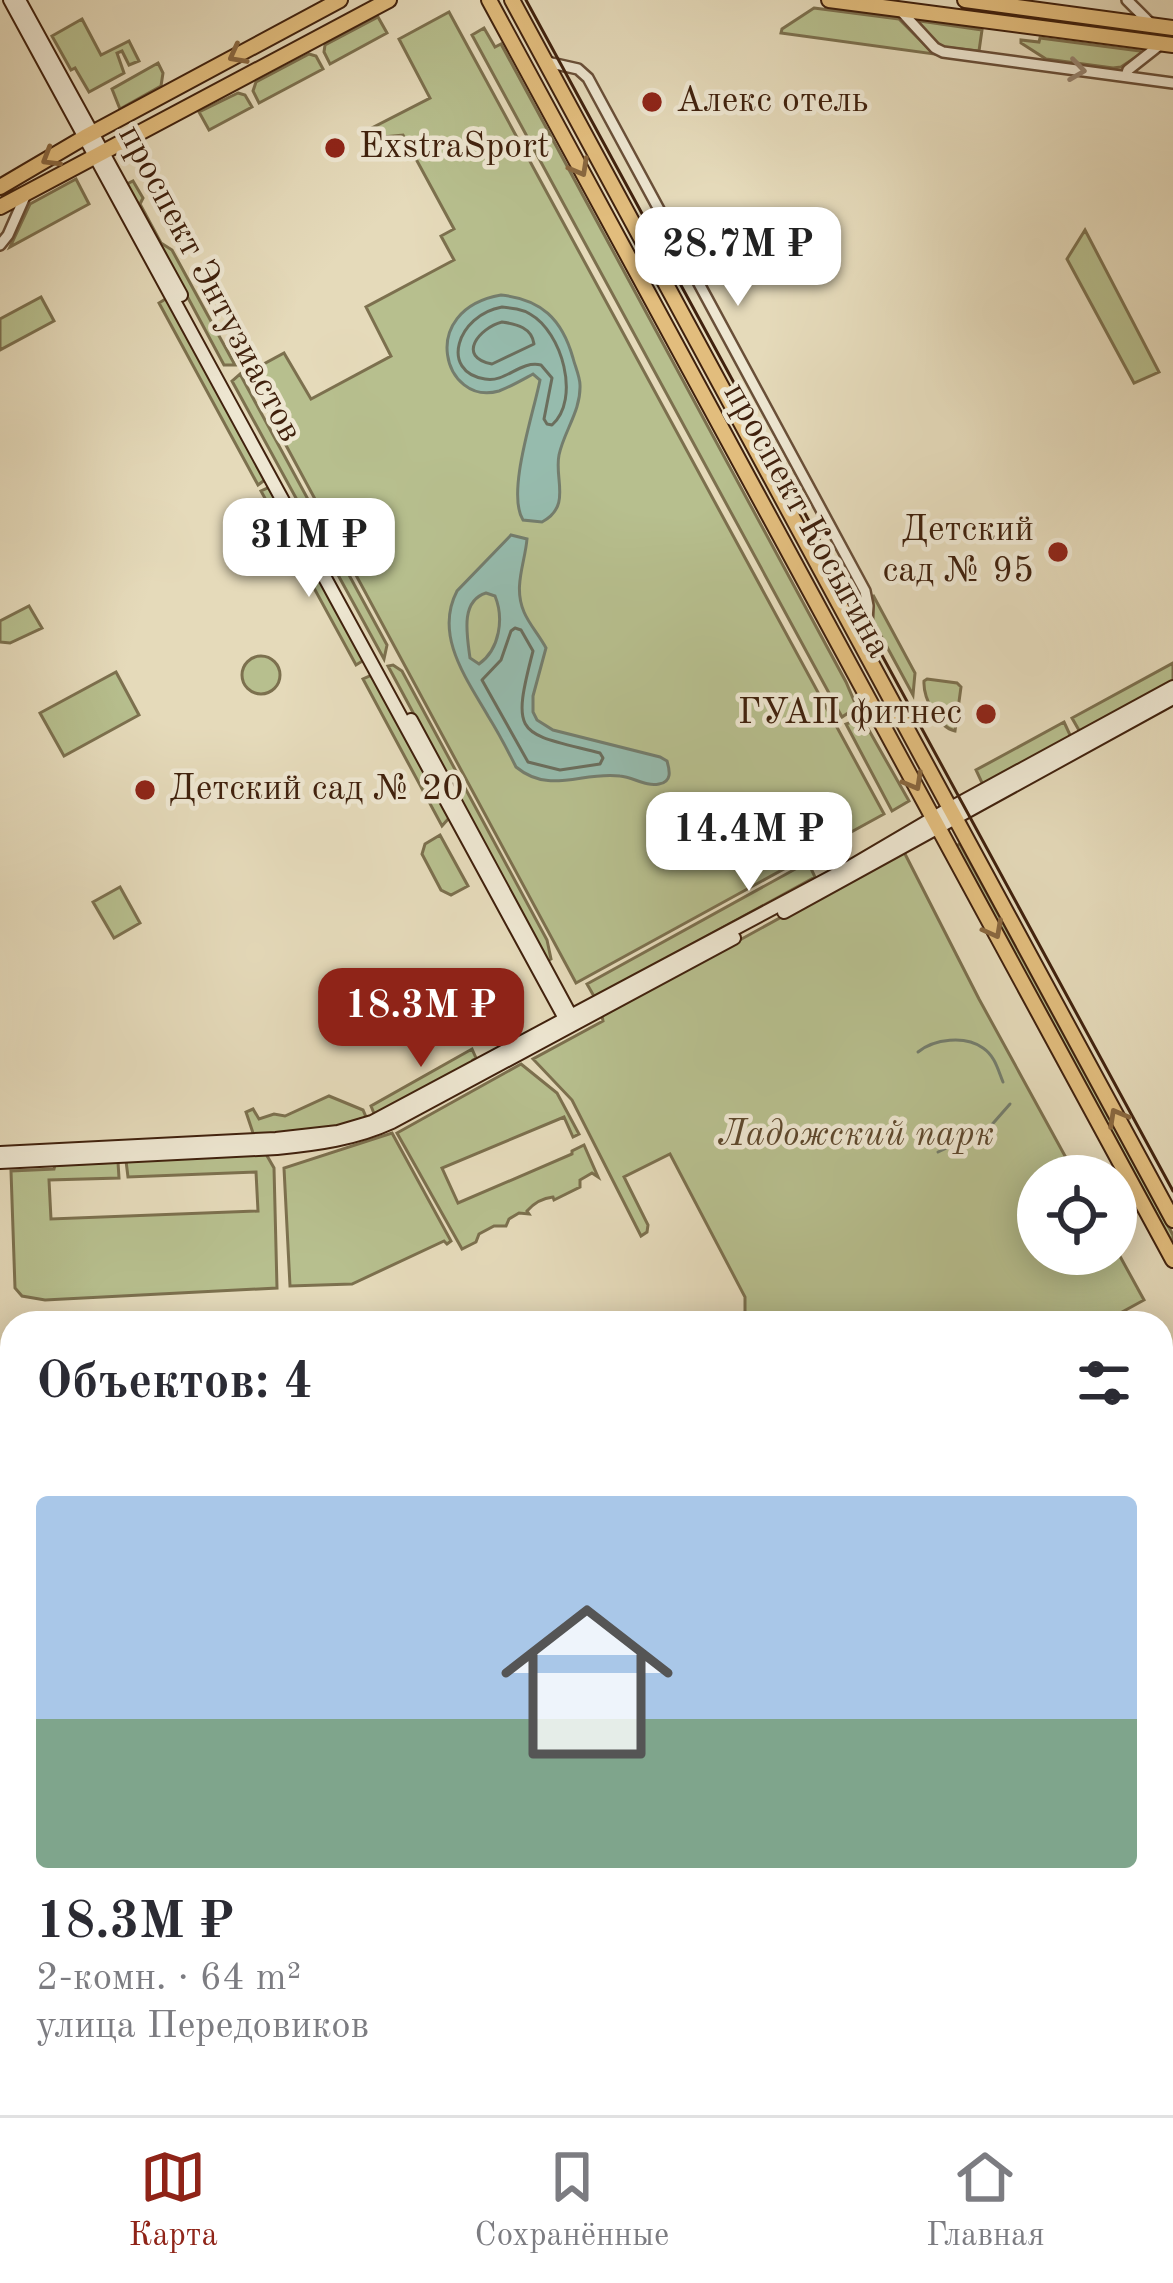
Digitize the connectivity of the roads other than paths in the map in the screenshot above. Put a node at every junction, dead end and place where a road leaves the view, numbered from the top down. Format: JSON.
{"nodes":[{"id":1,"x":10,"y":0,"type":"edge"},
{"id":2,"x":20,"y":0,"type":"edge"},
{"id":3,"x":340,"y":0,"type":"edge"},
{"id":4,"x":389,"y":0,"type":"edge"},
{"id":5,"x":489,"y":0,"type":"edge"},
{"id":6,"x":512,"y":0,"type":"edge"},
{"id":7,"x":829,"y":0,"type":"edge"},
{"id":8,"x":965,"y":0,"type":"edge"},
{"id":9,"x":1127,"y":0,"type":"edge"},
{"id":10,"x":900,"y":10,"type":"junction"},
{"id":11,"x":1152,"y":26,"type":"junction"},
{"id":12,"x":1173,"y":28,"type":"edge"},
{"id":13,"x":1167,"y":45,"type":"edge"},
{"id":14,"x":547,"y":62,"type":"junction"},
{"id":15,"x":1126,"y":76,"type":"junction"},
{"id":16,"x":1173,"y":83,"type":"edge"},
{"id":17,"x":89,"y":135,"type":"junction"},
{"id":18,"x":100,"y":155,"type":"junction"},
{"id":19,"x":5,"y":180,"type":"edge"},
{"id":20,"x":27,"y":193,"type":"junction"},
{"id":21,"x":0,"y":207,"type":"edge"},
{"id":22,"x":0,"y":245,"type":"edge"},
{"id":23,"x":864,"y":652,"type":"junction"},
{"id":24,"x":1173,"y":687,"type":"edge"},
{"id":25,"x":1173,"y":698,"type":"edge"},
{"id":26,"x":952,"y":813,"type":"junction"},
{"id":27,"x":936,"y":823,"type":"junction"},
{"id":28,"x":569,"y":1020,"type":"junction"},
{"id":29,"x":0,"y":1158,"type":"edge"},
{"id":30,"x":1173,"y":1220,"type":"edge"},
{"id":31,"x":1173,"y":1260,"type":"edge"}],
"edges":[{"from":1,"to":17,"type":"street","name":"проспект Энтузиастов"},
{"from":2,"to":17,"type":"street","name":"проспект Энтузиастов"},
{"from":3,"to":17,"type":"main road","one_way":true},
{"from":4,"to":18,"type":"main road"},
{"from":5,"to":27,"type":"main road","name":"проспект Косыгина","one_way":true},
{"from":6,"to":14,"type":"main road","name":"проспект Косыгина"},
{"from":7,"to":10,"type":"main road"},
{"from":8,"to":11,"type":"main road"},
{"from":9,"to":11,"type":"street"},
{"from":10,"to":13,"type":"main road"},
{"from":10,"to":15,"type":"street","one_way":true},
{"from":11,"to":12,"type":"main road"},
{"from":13,"to":15,"type":"street"},
{"from":14,"to":23,"type":"main road","name":"проспект Косыгина"},
{"from":14,"to":23,"type":"street"},
{"from":15,"to":16,"type":"street"},
{"from":17,"to":18,"type":"street","name":"проспект Энтузиастов"},
{"from":17,"to":19,"type":"main road","one_way":true},
{"from":18,"to":20,"type":"main road"},
{"from":18,"to":28,"type":"street","name":"проспект Энтузиастов"},
{"from":20,"to":21,"type":"main road"},
{"from":20,"to":22,"type":"street"},
{"from":23,"to":26,"type":"main road","name":"проспект Косыгина"},
{"from":24,"to":26,"type":"street"},
{"from":25,"to":26,"type":"street"},
{"from":26,"to":27,"type":"street"},
{"from":30,"to":26,"type":"main road","name":"проспект Косыгина","one_way":true},
{"from":27,"to":28,"type":"street"},
{"from":27,"to":31,"type":"main road","name":"проспект Косыгина","one_way":true},
{"from":28,"to":29,"type":"street"}]}
